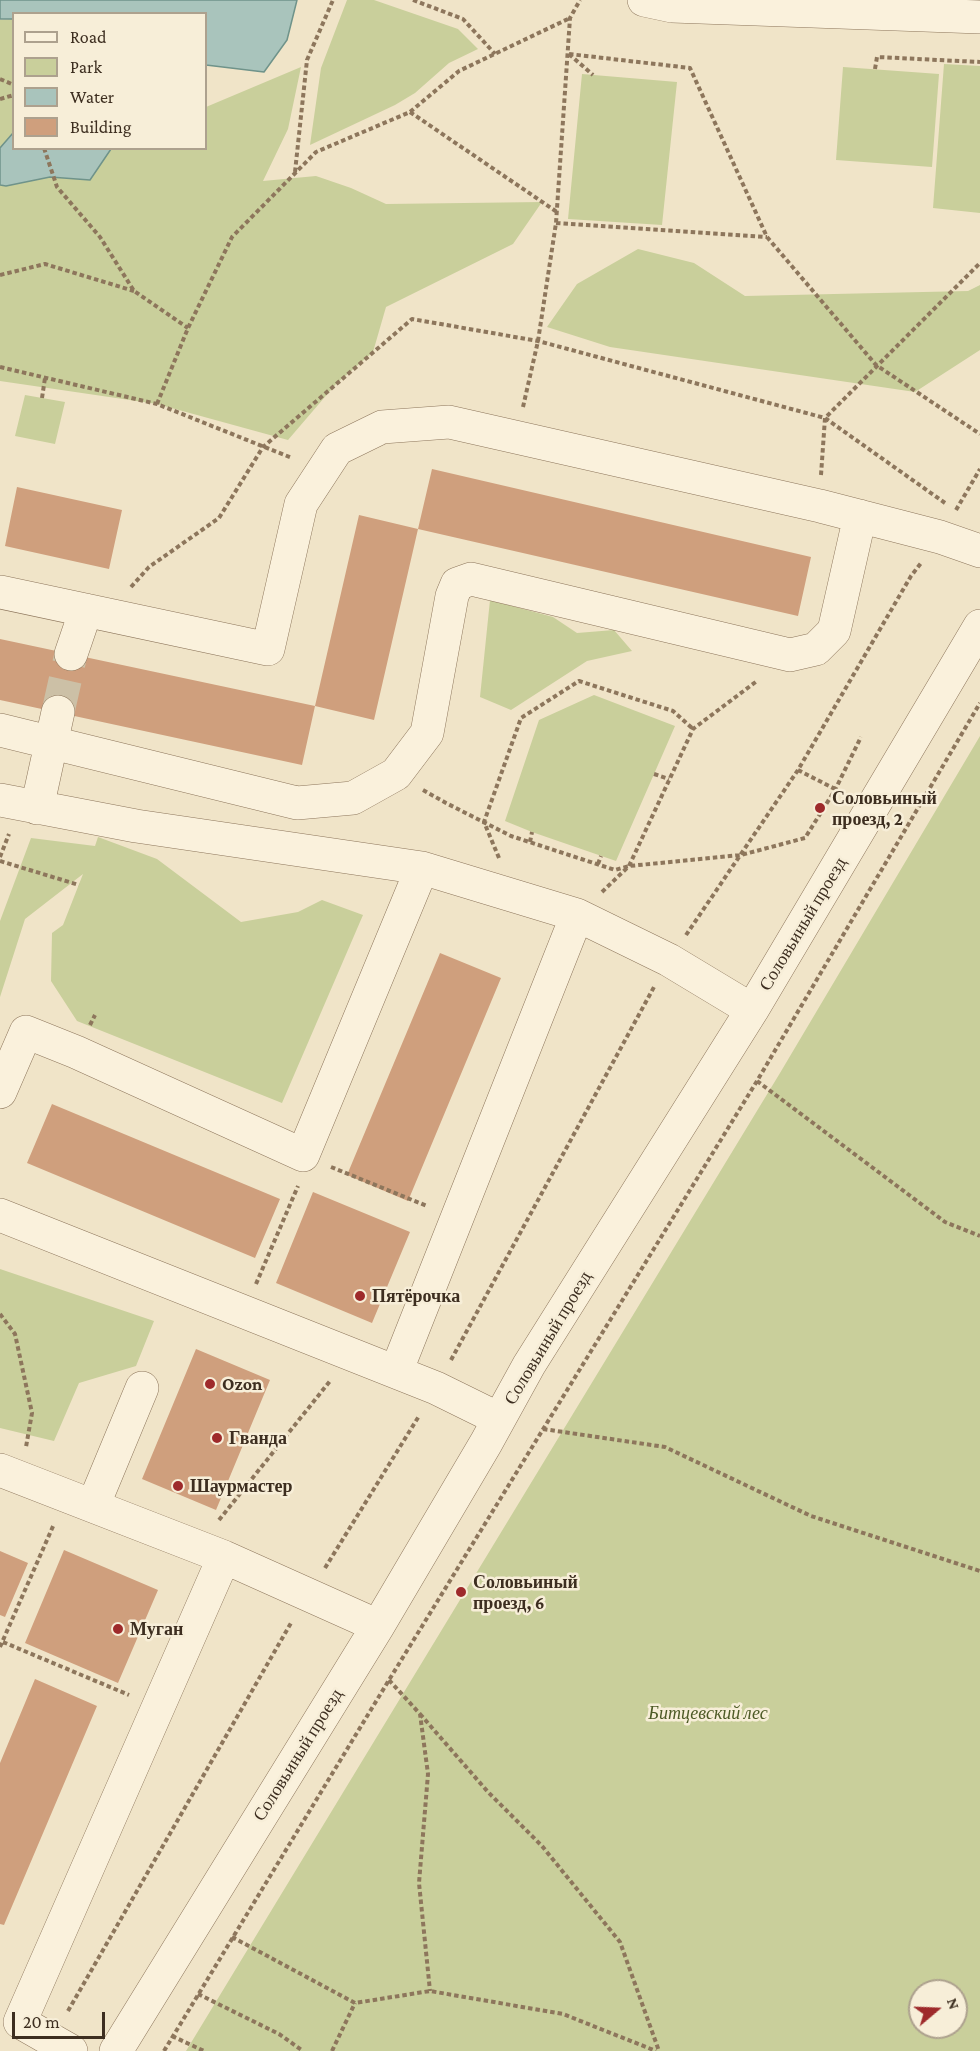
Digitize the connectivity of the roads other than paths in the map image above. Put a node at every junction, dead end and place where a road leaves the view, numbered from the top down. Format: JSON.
{"nodes":[{"id":1,"x":644,"y":0,"type":"edge"},
{"id":2,"x":980,"y":17,"type":"edge"},
{"id":3,"x":860,"y":516,"type":"junction"},
{"id":4,"x":980,"y":551,"type":"edge"},
{"id":5,"x":0,"y":592,"type":"edge"},
{"id":6,"x":86,"y":610,"type":"junction"},
{"id":7,"x":980,"y":626,"type":"edge"},
{"id":8,"x":71,"y":654,"type":"tunnel mouth"},
{"id":9,"x":54,"y":727,"type":"junction"},
{"id":10,"x":0,"y":730,"type":"edge"},
{"id":11,"x":0,"y":800,"type":"edge"},
{"id":12,"x":36,"y":808,"type":"junction"},
{"id":13,"x":422,"y":868,"type":"junction"},
{"id":14,"x":577,"y":915,"type":"junction"},
{"id":15,"x":752,"y":1010,"type":"junction"},
{"id":16,"x":0,"y":1092,"type":"edge"},
{"id":17,"x":0,"y":1215,"type":"edge"},
{"id":18,"x":396,"y":1372,"type":"junction"},
{"id":19,"x":142,"y":1388,"type":"dead end"},
{"id":20,"x":500,"y":1419,"type":"junction"},
{"id":21,"x":0,"y":1470,"type":"edge"},
{"id":22,"x":79,"y":1501,"type":"junction"},
{"id":23,"x":211,"y":1552,"type":"junction"},
{"id":24,"x":378,"y":1626,"type":"junction"},
{"id":25,"x":10,"y":2016,"type":"edge"},
{"id":26,"x":62,"y":2045,"type":"edge"},
{"id":27,"x":116,"y":2051,"type":"edge"}],
"edges":[{"from":1,"to":2,"type":"street"},
{"from":3,"to":4,"type":"street"},
{"from":3,"to":6,"type":"street"},
{"from":3,"to":9,"type":"street"},
{"from":5,"to":6,"type":"street"},
{"from":6,"to":8,"type":"street"},
{"from":7,"to":15,"type":"street","name":"Соловьиный проезд"},
{"from":9,"to":10,"type":"street"},
{"from":9,"to":12,"type":"street"},
{"from":11,"to":12,"type":"street"},
{"from":12,"to":13,"type":"street"},
{"from":13,"to":14,"type":"street"},
{"from":13,"to":16,"type":"street"},
{"from":14,"to":15,"type":"street"},
{"from":14,"to":18,"type":"street"},
{"from":15,"to":20,"type":"street","name":"Соловьиный проезд"},
{"from":17,"to":18,"type":"street"},
{"from":18,"to":20,"type":"street"},
{"from":19,"to":22,"type":"street"},
{"from":20,"to":24,"type":"street","name":"Соловьиный проезд"},
{"from":21,"to":22,"type":"street"},
{"from":22,"to":23,"type":"street"},
{"from":23,"to":24,"type":"street"},
{"from":23,"to":25,"type":"street"},
{"from":24,"to":27,"type":"street","name":"Соловьиный проезд"},
{"from":25,"to":26,"type":"street"}]}
